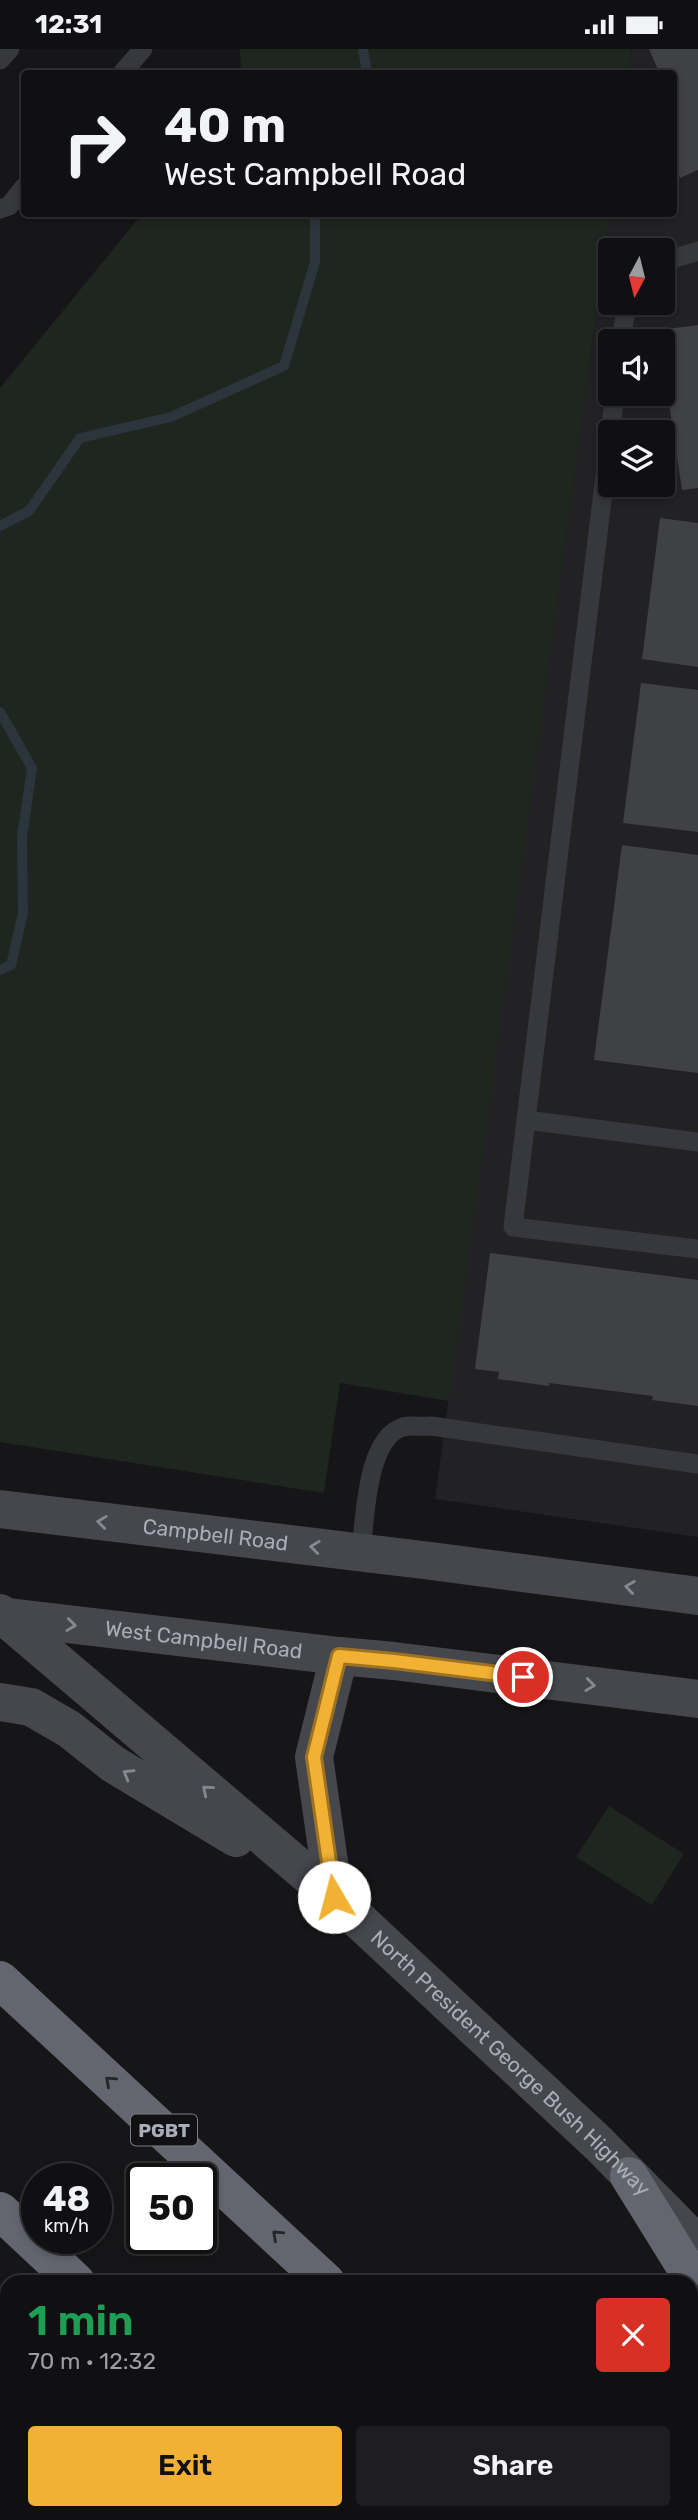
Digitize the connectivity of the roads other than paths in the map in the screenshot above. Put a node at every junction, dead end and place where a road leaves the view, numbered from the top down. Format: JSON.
{"nodes":[{"id":1,"x":10,"y":49,"type":"edge"},
{"id":2,"x":143,"y":49,"type":"edge"},
{"id":3,"x":0,"y":60,"type":"edge"},
{"id":4,"x":125,"y":70,"type":"edge"},
{"id":5,"x":21,"y":191,"type":"edge"},
{"id":6,"x":0,"y":209,"type":"edge"},
{"id":7,"x":698,"y":251,"type":"edge"},
{"id":8,"x":676,"y":258,"type":"edge"},
{"id":9,"x":614,"y":406,"type":"edge"},
{"id":10,"x":526,"y":1120,"type":"junction"},
{"id":11,"x":698,"y":1142,"type":"edge"},
{"id":12,"x":698,"y":1249,"type":"edge"},
{"id":13,"x":698,"y":1464,"type":"edge"},
{"id":14,"x":0,"y":1510,"type":"edge"},
{"id":15,"x":361,"y":1552,"type":"junction"},
{"id":16,"x":698,"y":1597,"type":"edge"},
{"id":17,"x":1,"y":1615,"type":"edge"},
{"id":18,"x":339,"y":1656,"type":"junction"},
{"id":19,"x":698,"y":1699,"type":"edge"},
{"id":20,"x":0,"y":1703,"type":"edge"},
{"id":21,"x":334,"y":1897,"type":"junction"},
{"id":22,"x":0,"y":1980,"type":"edge"},
{"id":23,"x":629,"y":2176,"type":"junction"},
{"id":24,"x":0,"y":2211,"type":"edge"},
{"id":25,"x":698,"y":2245,"type":"edge"},
{"id":26,"x":69,"y":2275,"type":"edge"},
{"id":27,"x":318,"y":2275,"type":"edge"},
{"id":28,"x":692,"y":2275,"type":"edge"}],
"edges":[{"from":1,"to":3,"type":"lane"},
{"from":2,"to":4,"type":"lane"},
{"from":5,"to":6,"type":"lane"},
{"from":7,"to":8,"type":"lane"},
{"from":9,"to":10,"type":"lane"},
{"from":10,"to":11,"type":"lane"},
{"from":10,"to":12,"type":"lane"},
{"from":13,"to":15,"type":"lane"},
{"from":15,"to":14,"type":"main road","name":"Campbell Road","one_way":true},
{"from":16,"to":15,"type":"main road","name":"Campbell Road","one_way":true},
{"from":17,"to":18,"type":"main road","name":"West Campbell Road","one_way":true},
{"from":21,"to":17,"type":"main road","name":"North President George Bush Highway","one_way":true},
{"from":18,"to":19,"type":"main road","name":"West Campbell Road","one_way":true},
{"from":18,"to":21,"type":"main road"},
{"from":21,"to":20,"type":"main road","one_way":true},
{"from":21,"to":23,"type":"main road","name":"North President George Bush Highway"},
{"from":27,"to":22,"type":"highway","number":"PGBT","one_way":true},
{"from":23,"to":25,"type":"main road","name":"North President George Bush Highway"},
{"from":23,"to":28,"type":"highway"},
{"from":24,"to":26,"type":"highway"}]}
